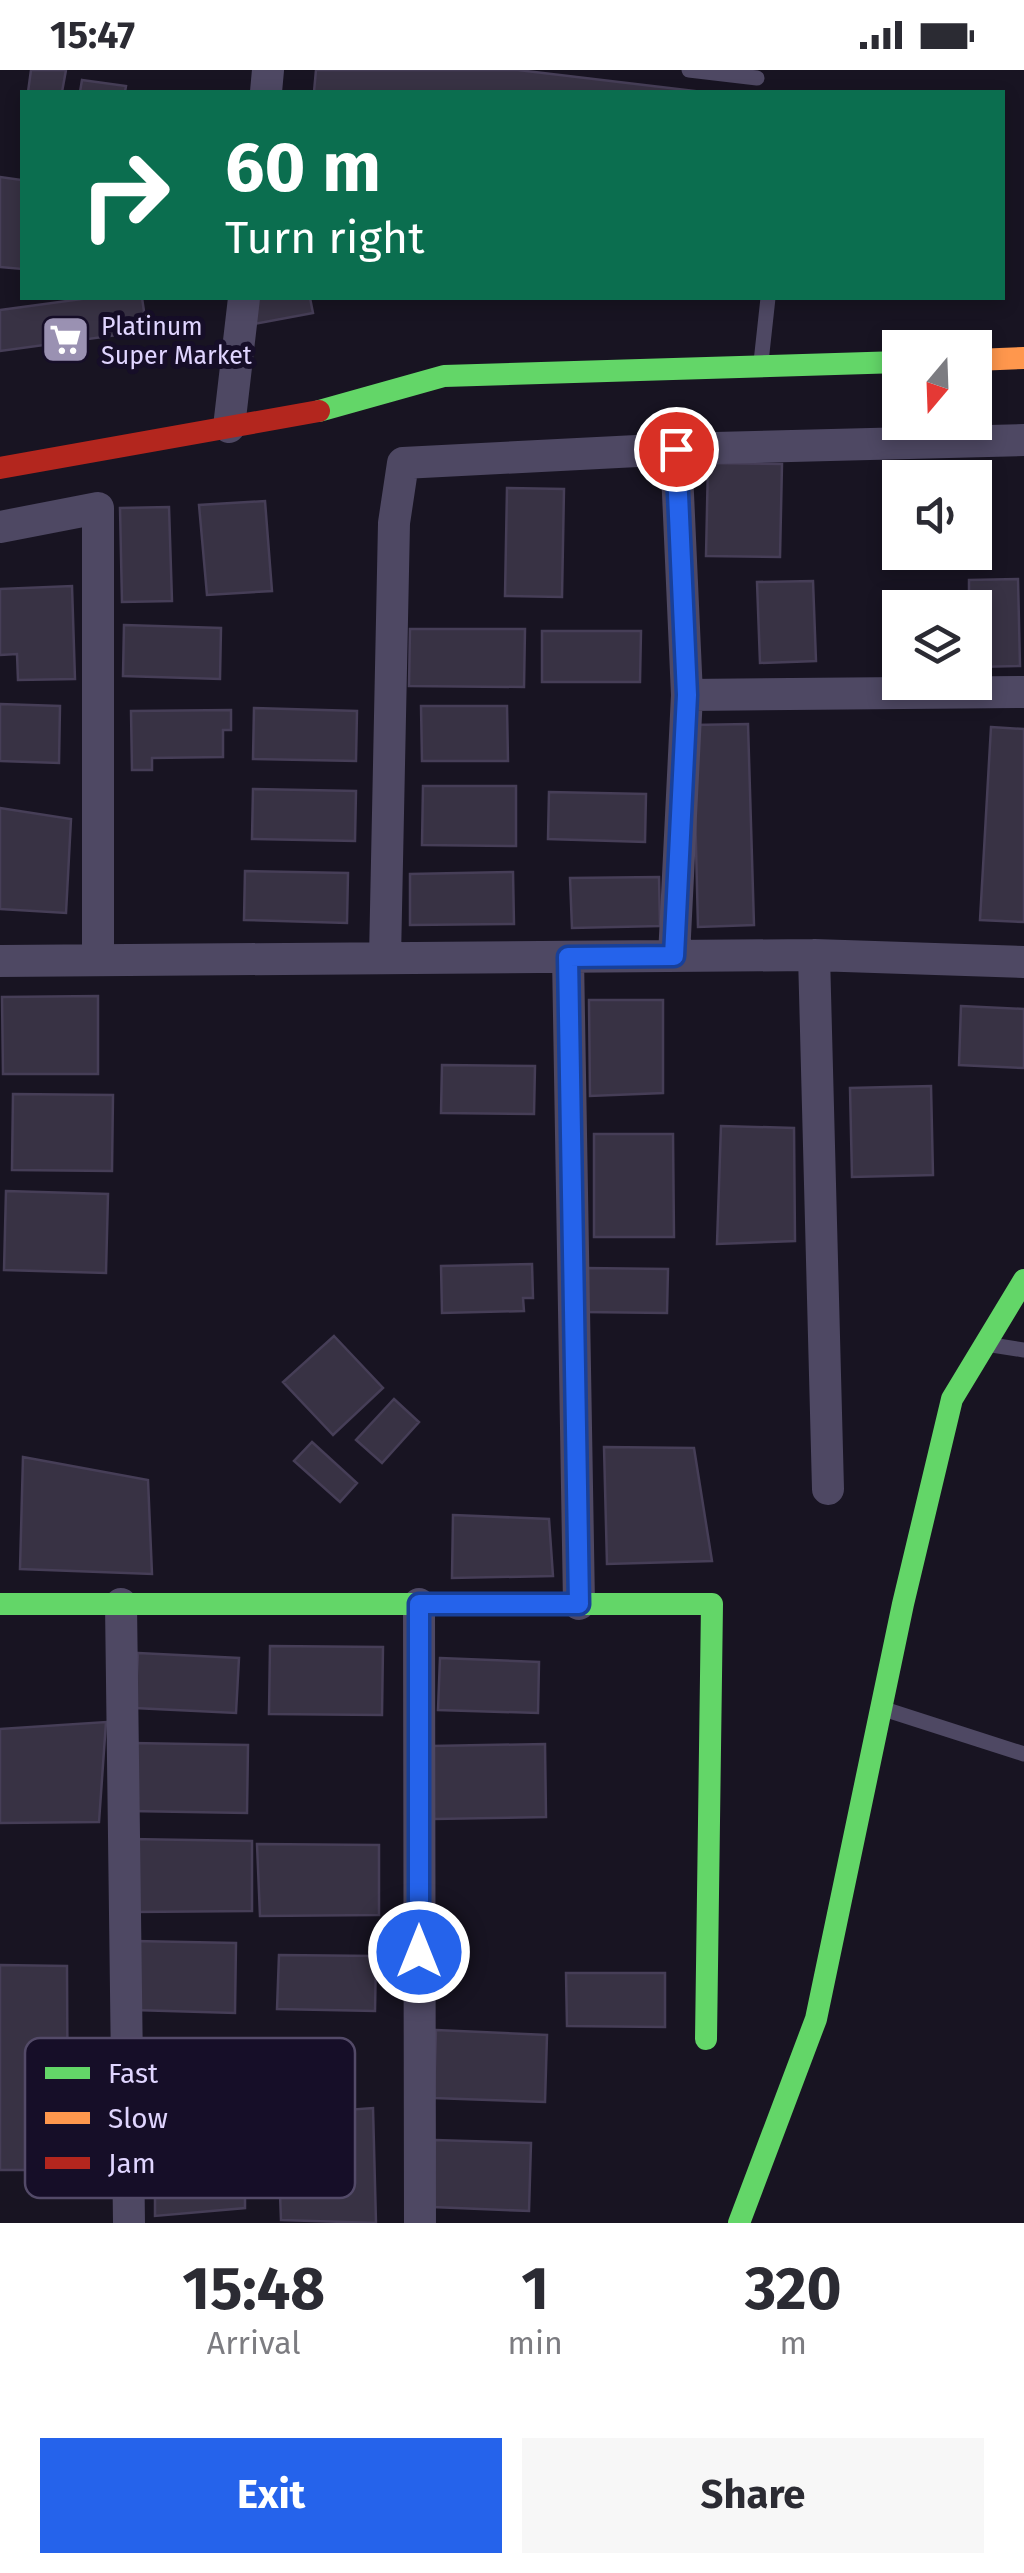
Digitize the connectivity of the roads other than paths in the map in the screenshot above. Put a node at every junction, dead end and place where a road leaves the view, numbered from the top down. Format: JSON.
{"nodes":[{"id":1,"x":689,"y":70,"type":"edge"},
{"id":2,"x":757,"y":78,"type":"dead end"},
{"id":3,"x":244,"y":300,"type":"edge"},
{"id":4,"x":768,"y":300,"type":"edge"},
{"id":5,"x":1024,"y":358,"type":"edge"},
{"id":6,"x":992,"y":359,"type":"edge"},
{"id":7,"x":882,"y":363,"type":"edge"},
{"id":8,"x":761,"y":366,"type":"junction"},
{"id":9,"x":229,"y":427,"type":"junction"},
{"id":10,"x":1024,"y":440,"type":"edge"},
{"id":11,"x":676,"y":449,"type":"junction"},
{"id":12,"x":0,"y":468,"type":"edge"},
{"id":13,"x":0,"y":527,"type":"edge"},
{"id":14,"x":1024,"y":692,"type":"edge"},
{"id":15,"x":687,"y":695,"type":"junction"},
{"id":16,"x":814,"y":955,"type":"junction"},
{"id":17,"x":674,"y":956,"type":"junction"},
{"id":18,"x":568,"y":957,"type":"junction"},
{"id":19,"x":385,"y":958,"type":"junction"},
{"id":20,"x":98,"y":960,"type":"junction"},
{"id":21,"x":0,"y":961,"type":"edge"},
{"id":22,"x":1024,"y":962,"type":"edge"},
{"id":23,"x":1024,"y":1280,"type":"edge"},
{"id":24,"x":984,"y":1343,"type":"junction"},
{"id":25,"x":1024,"y":1350,"type":"edge"},
{"id":26,"x":828,"y":1489,"type":"dead end"},
{"id":27,"x":0,"y":1604,"type":"edge"},
{"id":28,"x":121,"y":1604,"type":"junction"},
{"id":29,"x":419,"y":1604,"type":"junction"},
{"id":30,"x":579,"y":1604,"type":"junction"},
{"id":31,"x":883,"y":1709,"type":"junction"},
{"id":32,"x":1024,"y":1754,"type":"edge"},
{"id":33,"x":127,"y":2038,"type":"edge"},
{"id":34,"x":706,"y":2040,"type":"dead end"},
{"id":35,"x":129,"y":2198,"type":"edge"},
{"id":36,"x":129,"y":2223,"type":"edge"},
{"id":37,"x":420,"y":2223,"type":"edge"},
{"id":38,"x":738,"y":2223,"type":"edge"}],
"edges":[{"from":1,"to":2,"type":"lane"},
{"from":3,"to":9,"type":"street"},
{"from":4,"to":8,"type":"lane"},
{"from":5,"to":6,"type":"street"},
{"from":7,"to":8,"type":"street"},
{"from":8,"to":9,"type":"street"},
{"from":9,"to":12,"type":"street"},
{"from":10,"to":11,"type":"street"},
{"from":11,"to":15,"type":"street"},
{"from":11,"to":19,"type":"street"},
{"from":13,"to":20,"type":"street"},
{"from":14,"to":15,"type":"street"},
{"from":15,"to":17,"type":"street"},
{"from":16,"to":17,"type":"street"},
{"from":16,"to":22,"type":"street"},
{"from":16,"to":26,"type":"street"},
{"from":17,"to":18,"type":"street"},
{"from":18,"to":19,"type":"street"},
{"from":18,"to":30,"type":"street"},
{"from":19,"to":20,"type":"street"},
{"from":20,"to":21,"type":"street"},
{"from":23,"to":24,"type":"street"},
{"from":24,"to":25,"type":"lane"},
{"from":24,"to":31,"type":"street"},
{"from":27,"to":28,"type":"street"},
{"from":28,"to":29,"type":"street"},
{"from":28,"to":33,"type":"street"},
{"from":29,"to":30,"type":"street"},
{"from":29,"to":37,"type":"street"},
{"from":30,"to":34,"type":"street"},
{"from":31,"to":32,"type":"lane"},
{"from":31,"to":38,"type":"street"},
{"from":35,"to":36,"type":"street"}]}
